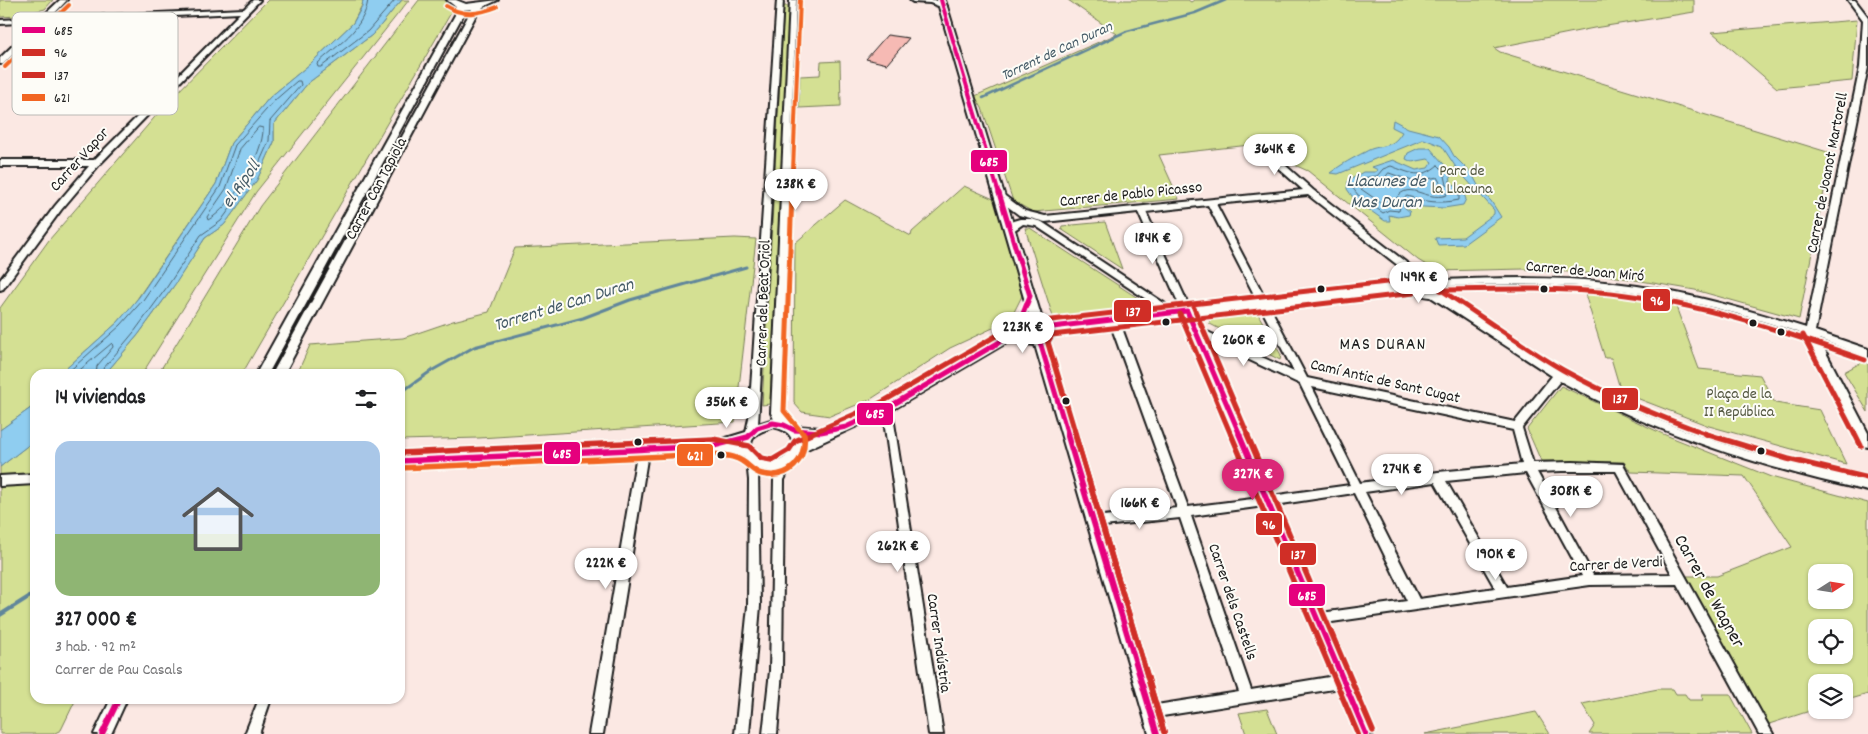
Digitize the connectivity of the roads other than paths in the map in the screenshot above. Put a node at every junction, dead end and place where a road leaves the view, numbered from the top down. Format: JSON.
{"nodes":[{"id":1,"x":64,"y":0,"type":"edge"},
{"id":2,"x":257,"y":0,"type":"edge"},
{"id":3,"x":494,"y":0,"type":"edge"},
{"id":4,"x":780,"y":0,"type":"edge"},
{"id":5,"x":793,"y":0,"type":"edge"},
{"id":6,"x":913,"y":0,"type":"edge"},
{"id":7,"x":1851,"y":0,"type":"edge"},
{"id":8,"x":456,"y":3,"type":"edge"},
{"id":9,"x":943,"y":3,"type":"edge"},
{"id":10,"x":479,"y":6,"type":"junction"},
{"id":11,"x":246,"y":11,"type":"junction"},
{"id":12,"x":52,"y":12,"type":"edge"},
{"id":13,"x":178,"y":14,"type":"edge"},
{"id":14,"x":1867,"y":20,"type":"edge"},
{"id":15,"x":12,"y":51,"type":"edge"},
{"id":16,"x":0,"y":62,"type":"edge"},
{"id":17,"x":178,"y":79,"type":"edge"},
{"id":18,"x":143,"y":115,"type":"edge"},
{"id":19,"x":1255,"y":143,"type":"dead end"},
{"id":20,"x":0,"y":163,"type":"edge"},
{"id":21,"x":96,"y":163,"type":"junction"},
{"id":22,"x":1310,"y":192,"type":"junction"},
{"id":23,"x":1002,"y":198,"type":"junction"},
{"id":24,"x":1211,"y":202,"type":"junction"},
{"id":25,"x":1141,"y":210,"type":"junction"},
{"id":26,"x":1042,"y":222,"type":"junction"},
{"id":27,"x":1010,"y":229,"type":"junction"},
{"id":28,"x":1414,"y":280,"type":"junction"},
{"id":29,"x":1440,"y":283,"type":"junction"},
{"id":30,"x":0,"y":287,"type":"edge"},
{"id":31,"x":1434,"y":294,"type":"junction"},
{"id":32,"x":1030,"y":296,"type":"junction"},
{"id":33,"x":1263,"y":303,"type":"junction"},
{"id":34,"x":1187,"y":311,"type":"junction"},
{"id":35,"x":1173,"y":313,"type":"junction"},
{"id":36,"x":1020,"y":320,"type":"junction"},
{"id":37,"x":1114,"y":320,"type":"junction"},
{"id":38,"x":1040,"y":329,"type":"junction"},
{"id":39,"x":1195,"y":330,"type":"junction"},
{"id":40,"x":1810,"y":332,"type":"junction"},
{"id":41,"x":1015,"y":333,"type":"junction"},
{"id":42,"x":1868,"y":353,"type":"edge"},
{"id":43,"x":265,"y":369,"type":"edge"},
{"id":44,"x":281,"y":369,"type":"edge"},
{"id":45,"x":1559,"y":375,"type":"junction"},
{"id":46,"x":1304,"y":381,"type":"junction"},
{"id":47,"x":887,"y":408,"type":"junction"},
{"id":48,"x":784,"y":424,"type":"junction"},
{"id":49,"x":846,"y":427,"type":"junction"},
{"id":50,"x":1517,"y":427,"type":"junction"},
{"id":51,"x":794,"y":430,"type":"junction"},
{"id":52,"x":749,"y":435,"type":"junction"},
{"id":53,"x":1868,"y":443,"type":"edge"},
{"id":54,"x":713,"y":446,"type":"junction"},
{"id":55,"x":799,"y":448,"type":"junction"},
{"id":56,"x":643,"y":450,"type":"junction"},
{"id":57,"x":749,"y":457,"type":"junction"},
{"id":58,"x":405,"y":461,"type":"edge"},
{"id":59,"x":786,"y":463,"type":"junction"},
{"id":60,"x":1529,"y":468,"type":"junction"},
{"id":61,"x":1438,"y":478,"type":"junction"},
{"id":62,"x":30,"y":479,"type":"edge"},
{"id":63,"x":0,"y":481,"type":"edge"},
{"id":64,"x":1868,"y":486,"type":"edge"},
{"id":65,"x":1358,"y":488,"type":"junction"},
{"id":66,"x":1267,"y":502,"type":"junction"},
{"id":67,"x":1184,"y":512,"type":"junction"},
{"id":68,"x":1094,"y":522,"type":"junction"},
{"id":69,"x":1679,"y":579,"type":"junction"},
{"id":70,"x":1590,"y":580,"type":"junction"},
{"id":71,"x":1504,"y":593,"type":"junction"},
{"id":72,"x":1415,"y":604,"type":"junction"},
{"id":73,"x":1317,"y":619,"type":"junction"},
{"id":74,"x":1343,"y":681,"type":"junction"},
{"id":75,"x":1248,"y":696,"type":"junction"},
{"id":76,"x":117,"y":704,"type":"edge"},
{"id":77,"x":263,"y":704,"type":"edge"},
{"id":78,"x":1150,"y":712,"type":"junction"},
{"id":79,"x":102,"y":734,"type":"edge"},
{"id":80,"x":252,"y":734,"type":"edge"},
{"id":81,"x":596,"y":734,"type":"edge"},
{"id":82,"x":742,"y":734,"type":"edge"},
{"id":83,"x":770,"y":734,"type":"edge"},
{"id":84,"x":936,"y":734,"type":"edge"},
{"id":85,"x":1157,"y":734,"type":"edge"},
{"id":86,"x":1366,"y":734,"type":"edge"},
{"id":87,"x":1766,"y":734,"type":"edge"}],
"edges":[{"from":1,"to":12,"type":"street"},
{"from":2,"to":11,"type":"street","name":"Carrer Vapor"},
{"from":3,"to":10,"type":"street"},
{"from":4,"to":52,"type":"street","name":"Carrer del Beat Oriol"},
{"from":5,"to":48,"type":"street","name":"Carrer del Beat Oriol"},
{"from":6,"to":9,"type":"street"},
{"from":7,"to":14,"type":"street"},
{"from":8,"to":10,"type":"street"},
{"from":8,"to":43,"type":"street","name":"Carrer Can Tapiola"},
{"from":9,"to":23,"type":"street"},
{"from":10,"to":44,"type":"street","name":"Carrer Can Tapiola"},
{"from":11,"to":13,"type":"street"},
{"from":11,"to":17,"type":"street","name":"Carrer Vapor"},
{"from":14,"to":40,"type":"street","name":"Carrer de Joanot Martorell"},
{"from":15,"to":16,"type":"street"},
{"from":18,"to":21,"type":"street","name":"Carrer Vapor"},
{"from":19,"to":22,"type":"street"},
{"from":20,"to":21,"type":"street"},
{"from":21,"to":30,"type":"street","name":"Carrer Vapor"},
{"from":22,"to":24,"type":"street","name":"Carrer de Pablo Picasso"},
{"from":22,"to":28,"type":"street"},
{"from":23,"to":26,"type":"street","name":"Carrer de Pablo Picasso"},
{"from":23,"to":27,"type":"street"},
{"from":24,"to":25,"type":"street","name":"Carrer de Pablo Picasso"},
{"from":24,"to":33,"type":"street"},
{"from":25,"to":26,"type":"street","name":"Carrer de Pablo Picasso"},
{"from":25,"to":34,"type":"street"},
{"from":26,"to":27,"type":"street","name":"Carrer de Pablo Picasso"},
{"from":26,"to":35,"type":"street"},
{"from":27,"to":32,"type":"street"},
{"from":28,"to":29,"type":"street"},
{"from":28,"to":31,"type":"street"},
{"from":28,"to":33,"type":"street"},
{"from":29,"to":31,"type":"street"},
{"from":29,"to":40,"type":"street","name":"Carrer de Joan Miró"},
{"from":31,"to":45,"type":"street"},
{"from":32,"to":36,"type":"street"},
{"from":32,"to":38,"type":"street"},
{"from":33,"to":34,"type":"street"},
{"from":33,"to":46,"type":"street"},
{"from":34,"to":35,"type":"street"},
{"from":34,"to":39,"type":"street"},
{"from":35,"to":37,"type":"street"},
{"from":36,"to":38,"type":"street"},
{"from":36,"to":41,"type":"street"},
{"from":37,"to":38,"type":"street"},
{"from":37,"to":67,"type":"street","name":"Carrer dels Castells"},
{"from":38,"to":41,"type":"street"},
{"from":38,"to":68,"type":"street"},
{"from":39,"to":46,"type":"street","name":"Camí Antic de Sant Cugat"},
{"from":39,"to":66,"type":"street"},
{"from":40,"to":42,"type":"street","name":"Carrer de Joan Miró"},
{"from":40,"to":53,"type":"street"},
{"from":41,"to":47,"type":"street"},
{"from":45,"to":50,"type":"street"},
{"from":45,"to":64,"type":"street"},
{"from":46,"to":50,"type":"street","name":"Camí Antic de Sant Cugat"},
{"from":46,"to":65,"type":"street"},
{"from":47,"to":49,"type":"street"},
{"from":47,"to":84,"type":"street","name":"Carrer Indústria"},
{"from":48,"to":51,"type":"street"},
{"from":48,"to":52,"type":"street"},
{"from":49,"to":51,"type":"street"},
{"from":49,"to":55,"type":"street"},
{"from":50,"to":60,"type":"street"},
{"from":51,"to":55,"type":"street"},
{"from":52,"to":54,"type":"street"},
{"from":52,"to":57,"type":"street","name":"Carrer del Beat Oriol"},
{"from":54,"to":56,"type":"street"},
{"from":54,"to":57,"type":"street"},
{"from":55,"to":59,"type":"street"},
{"from":56,"to":58,"type":"street"},
{"from":56,"to":81,"type":"street"},
{"from":57,"to":59,"type":"street"},
{"from":57,"to":82,"type":"street","name":"Carrer del Beat Oriol"},
{"from":59,"to":83,"type":"street"},
{"from":60,"to":61,"type":"street"},
{"from":60,"to":69,"type":"street","name":"Carrer de Wagner"},
{"from":60,"to":70,"type":"street"},
{"from":61,"to":65,"type":"street"},
{"from":61,"to":71,"type":"street"},
{"from":62,"to":63,"type":"street"},
{"from":65,"to":66,"type":"street"},
{"from":65,"to":72,"type":"street"},
{"from":66,"to":67,"type":"street"},
{"from":66,"to":73,"type":"street"},
{"from":67,"to":68,"type":"street"},
{"from":67,"to":75,"type":"street","name":"Carrer dels Castells"},
{"from":68,"to":78,"type":"street"},
{"from":69,"to":70,"type":"street","name":"Carrer de Verdi"},
{"from":69,"to":87,"type":"street","name":"Carrer de Wagner"},
{"from":70,"to":71,"type":"street","name":"Carrer de Verdi"},
{"from":71,"to":72,"type":"street","name":"Carrer de Verdi"},
{"from":72,"to":73,"type":"street","name":"Carrer de Verdi"},
{"from":73,"to":74,"type":"street"},
{"from":74,"to":75,"type":"street"},
{"from":74,"to":86,"type":"street"},
{"from":75,"to":78,"type":"street"},
{"from":76,"to":79,"type":"street"},
{"from":77,"to":80,"type":"street"},
{"from":78,"to":85,"type":"street"}]}
